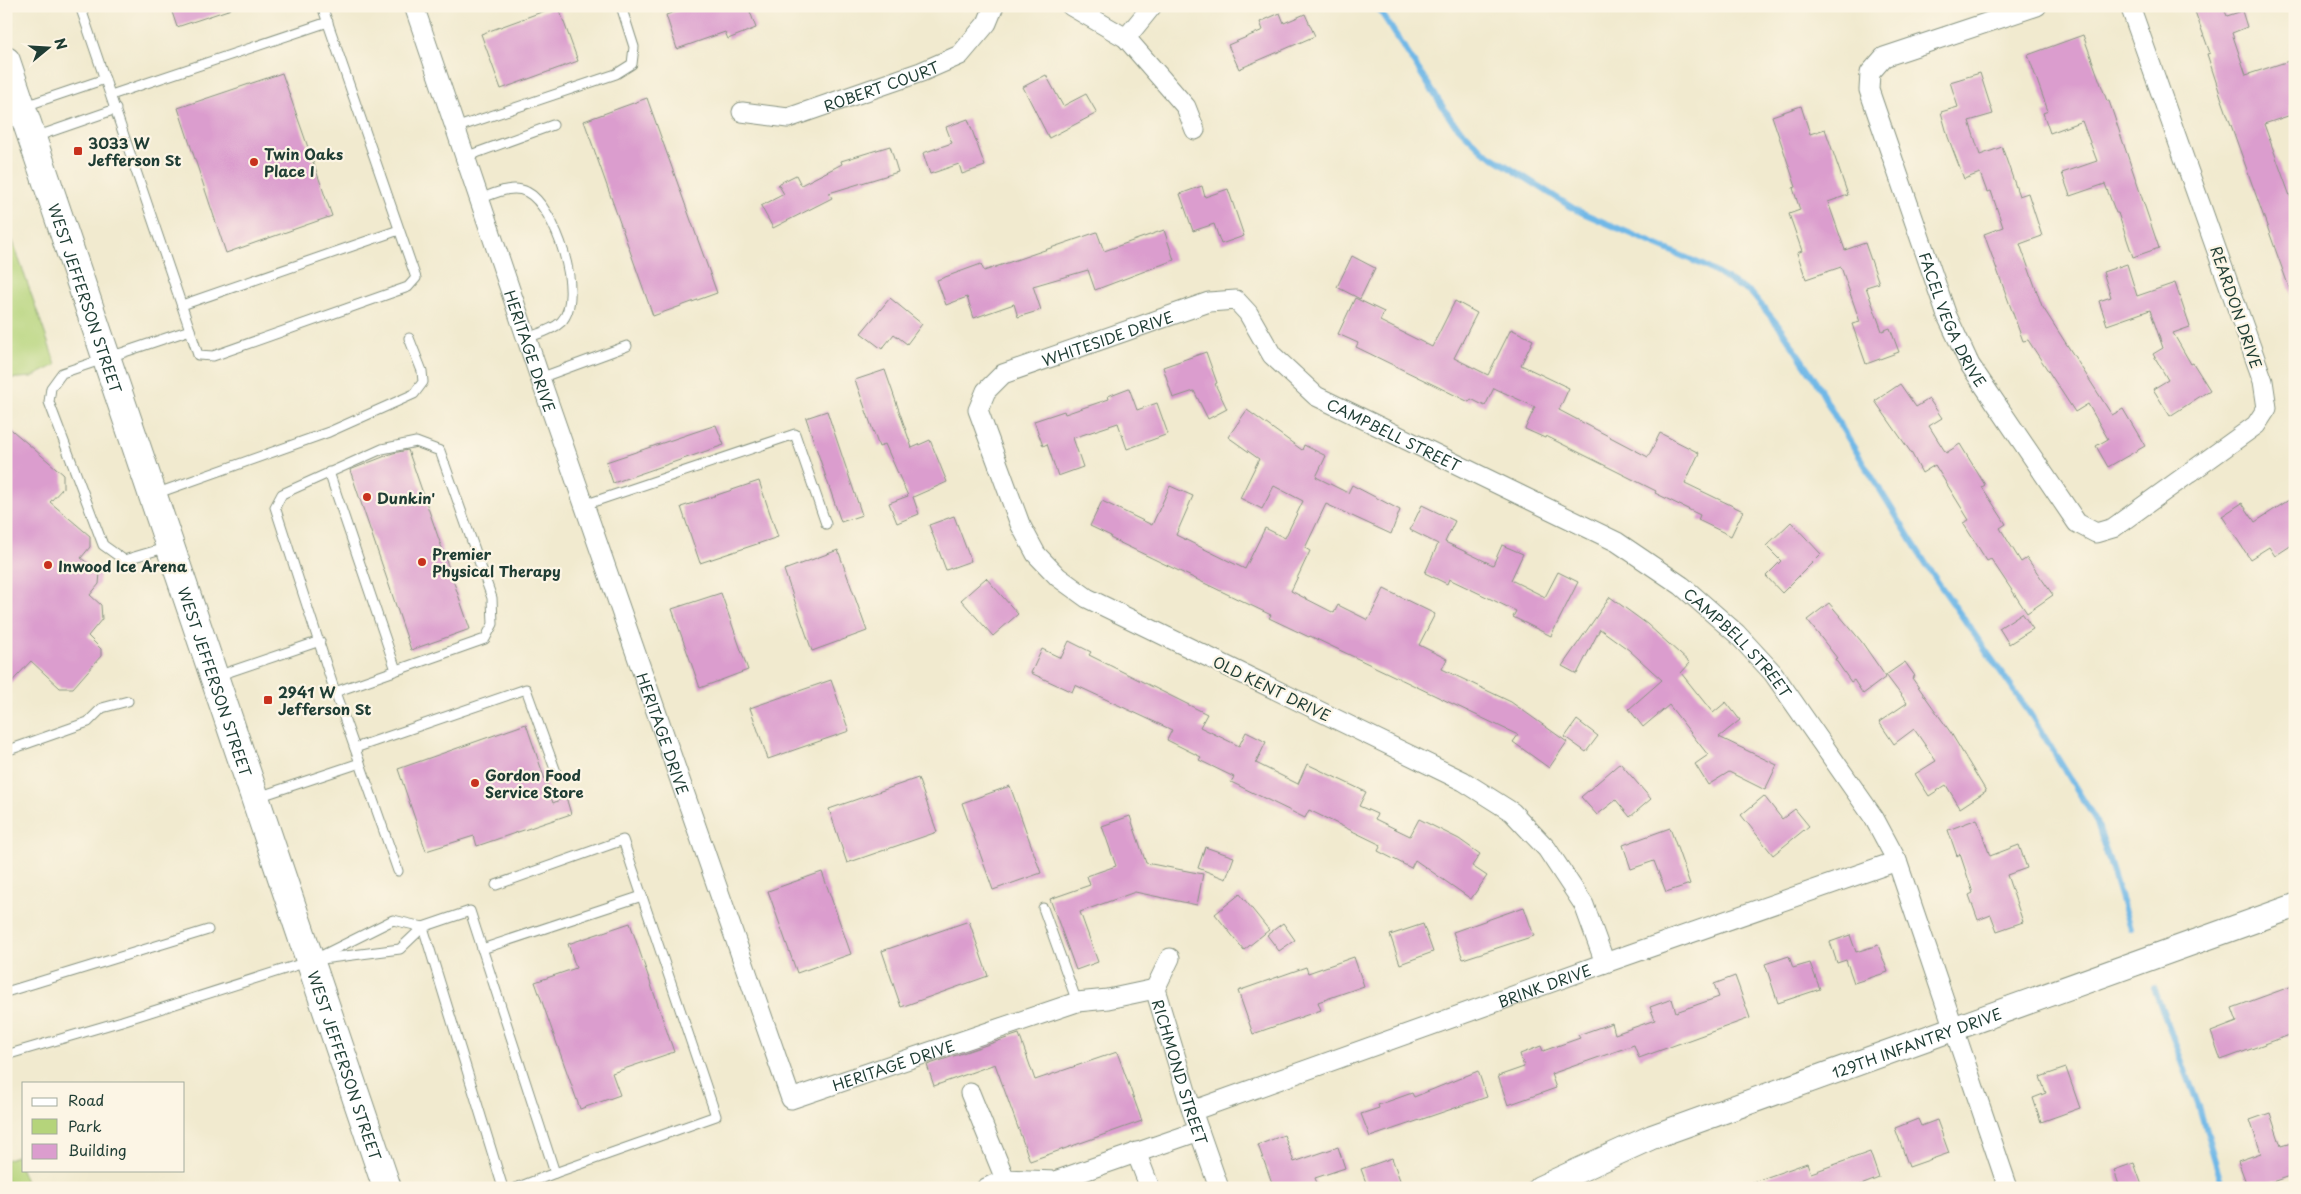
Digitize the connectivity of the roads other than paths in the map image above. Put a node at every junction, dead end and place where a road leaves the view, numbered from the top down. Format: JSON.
{"nodes":[{"id":1,"x":80,"y":6,"type":"edge"},
{"id":2,"x":322,"y":6,"type":"edge"},
{"id":3,"x":414,"y":6,"type":"edge"},
{"id":4,"x":621,"y":6,"type":"edge"},
{"id":5,"x":994,"y":6,"type":"edge"},
{"id":6,"x":1071,"y":6,"type":"edge"},
{"id":7,"x":1152,"y":6,"type":"edge"},
{"id":8,"x":2037,"y":6,"type":"edge"},
{"id":9,"x":2130,"y":6,"type":"edge"},
{"id":10,"x":328,"y":22,"type":"junction"},
{"id":11,"x":1126,"y":38,"type":"junction"},
{"id":12,"x":6,"y":61,"type":"edge"},
{"id":13,"x":105,"y":78,"type":"junction"},
{"id":14,"x":111,"y":95,"type":"junction"},
{"id":15,"x":22,"y":107,"type":"junction"},
{"id":16,"x":116,"y":109,"type":"junction"},
{"id":17,"x":742,"y":112,"type":"dead end"},
{"id":18,"x":553,"y":125,"type":"dead end"},
{"id":19,"x":455,"y":128,"type":"junction"},
{"id":20,"x":1195,"y":130,"type":"dead end"},
{"id":21,"x":32,"y":138,"type":"junction"},
{"id":22,"x":465,"y":157,"type":"junction"},
{"id":23,"x":480,"y":199,"type":"junction"},
{"id":24,"x":399,"y":230,"type":"junction"},
{"id":25,"x":1236,"y":300,"type":"joint"},
{"id":26,"x":182,"y":305,"type":"junction"},
{"id":27,"x":190,"y":330,"type":"junction"},
{"id":28,"x":409,"y":338,"type":"dead end"},
{"id":29,"x":527,"y":338,"type":"junction"},
{"id":30,"x":627,"y":346,"type":"dead end"},
{"id":31,"x":106,"y":359,"type":"junction"},
{"id":32,"x":540,"y":378,"type":"junction"},
{"id":33,"x":986,"y":391,"type":"joint"},
{"id":34,"x":329,"y":472,"type":"junction"},
{"id":35,"x":152,"y":495,"type":"junction"},
{"id":36,"x":584,"y":505,"type":"junction"},
{"id":37,"x":826,"y":524,"type":"dead end"},
{"id":38,"x":2096,"y":533,"type":"joint"},
{"id":39,"x":170,"y":547,"type":"junction"},
{"id":40,"x":320,"y":641,"type":"junction"},
{"id":41,"x":396,"y":670,"type":"junction"},
{"id":42,"x":214,"y":677,"type":"junction"},
{"id":43,"x":335,"y":692,"type":"junction"},
{"id":44,"x":128,"y":701,"type":"dead end"},
{"id":45,"x":355,"y":748,"type":"junction"},
{"id":46,"x":6,"y":751,"type":"edge"},
{"id":47,"x":360,"y":763,"type":"junction"},
{"id":48,"x":556,"y":772,"type":"dead end"},
{"id":49,"x":255,"y":798,"type":"junction"},
{"id":50,"x":1897,"y":861,"type":"junction"},
{"id":51,"x":398,"y":871,"type":"dead end"},
{"id":52,"x":496,"y":886,"type":"dead end"},
{"id":53,"x":642,"y":896,"type":"junction"},
{"id":54,"x":2295,"y":906,"type":"edge"},
{"id":55,"x":1043,"y":908,"type":"dead end"},
{"id":56,"x":422,"y":927,"type":"junction"},
{"id":57,"x":208,"y":930,"type":"dead end"},
{"id":58,"x":482,"y":949,"type":"junction"},
{"id":59,"x":1170,"y":958,"type":"dead end"},
{"id":60,"x":311,"y":961,"type":"junction"},
{"id":61,"x":1605,"y":963,"type":"junction"},
{"id":62,"x":17,"y":989,"type":"junction"},
{"id":63,"x":1155,"y":989,"type":"junction"},
{"id":64,"x":6,"y":992,"type":"edge"},
{"id":65,"x":6,"y":1001,"type":"edge"},
{"id":66,"x":1076,"y":1002,"type":"junction"},
{"id":67,"x":1954,"y":1028,"type":"junction"},
{"id":68,"x":6,"y":1055,"type":"edge"},
{"id":69,"x":970,"y":1093,"type":"dead end"},
{"id":70,"x":1192,"y":1111,"type":"junction"},
{"id":71,"x":1198,"y":1131,"type":"junction"},
{"id":72,"x":1136,"y":1152,"type":"junction"},
{"id":73,"x":555,"y":1173,"type":"junction"},
{"id":74,"x":1004,"y":1179,"type":"junction"},
{"id":75,"x":387,"y":1188,"type":"edge"},
{"id":76,"x":503,"y":1188,"type":"edge"},
{"id":77,"x":516,"y":1188,"type":"edge"},
{"id":78,"x":986,"y":1188,"type":"edge"},
{"id":79,"x":1150,"y":1188,"type":"edge"},
{"id":80,"x":1219,"y":1188,"type":"edge"},
{"id":81,"x":1540,"y":1188,"type":"edge"},
{"id":82,"x":2008,"y":1188,"type":"edge"}],
"edges":[{"from":1,"to":13,"type":"lane"},
{"from":2,"to":10,"type":"lane"},
{"from":3,"to":19,"type":"street","name":"HERITAGE DRIVE"},
{"from":4,"to":19,"type":"lane"},
{"from":5,"to":17,"type":"street","name":"ROBERT COURT"},
{"from":6,"to":11,"type":"street"},
{"from":7,"to":11,"type":"street"},
{"from":8,"to":38,"type":"street","name":"FACEL VEGA DRIVE"},
{"from":9,"to":38,"type":"street","name":"REARDON DRIVE"},
{"from":10,"to":14,"type":"lane"},
{"from":10,"to":24,"type":"lane"},
{"from":11,"to":20,"type":"street"},
{"from":12,"to":15,"type":"main road","name":"WEST JEFFERSON STREET"},
{"from":13,"to":14,"type":"lane"},
{"from":13,"to":15,"type":"lane"},
{"from":14,"to":16,"type":"lane"},
{"from":15,"to":21,"type":"main road","name":"WEST JEFFERSON STREET"},
{"from":16,"to":21,"type":"lane"},
{"from":16,"to":26,"type":"lane"},
{"from":18,"to":22,"type":"lane"},
{"from":19,"to":22,"type":"street","name":"HERITAGE DRIVE"},
{"from":21,"to":31,"type":"main road","name":"WEST JEFFERSON STREET"},
{"from":22,"to":23,"type":"street","name":"HERITAGE DRIVE"},
{"from":23,"to":29,"type":"street","name":"HERITAGE DRIVE"},
{"from":23,"to":29,"type":"lane"},
{"from":24,"to":26,"type":"lane"},
{"from":24,"to":27,"type":"lane"},
{"from":25,"to":33,"type":"street","name":"WHITESIDE DRIVE"},
{"from":25,"to":50,"type":"street","name":"CAMPBELL STREET"},
{"from":26,"to":27,"type":"lane"},
{"from":27,"to":31,"type":"lane"},
{"from":28,"to":35,"type":"lane"},
{"from":29,"to":32,"type":"street","name":"HERITAGE DRIVE"},
{"from":30,"to":32,"type":"lane"},
{"from":31,"to":35,"type":"main road","name":"WEST JEFFERSON STREET"},
{"from":31,"to":39,"type":"lane"},
{"from":32,"to":36,"type":"street","name":"HERITAGE DRIVE"},
{"from":33,"to":61,"type":"street","name":"OLD KENT DRIVE"},
{"from":34,"to":40,"type":"lane"},
{"from":34,"to":41,"type":"lane"},
{"from":34,"to":41,"type":"lane"},
{"from":35,"to":39,"type":"main road","name":"WEST JEFFERSON STREET"},
{"from":36,"to":37,"type":"lane"},
{"from":36,"to":66,"type":"street","name":"HERITAGE DRIVE"},
{"from":39,"to":42,"type":"main road","name":"WEST JEFFERSON STREET"},
{"from":40,"to":42,"type":"lane"},
{"from":40,"to":43,"type":"lane"},
{"from":41,"to":43,"type":"lane"},
{"from":42,"to":49,"type":"main road","name":"WEST JEFFERSON STREET"},
{"from":43,"to":45,"type":"lane"},
{"from":44,"to":46,"type":"lane"},
{"from":45,"to":47,"type":"lane"},
{"from":45,"to":48,"type":"lane"},
{"from":47,"to":49,"type":"lane"},
{"from":47,"to":51,"type":"lane"},
{"from":49,"to":60,"type":"main road","name":"WEST JEFFERSON STREET"},
{"from":50,"to":61,"type":"street","name":"BRINK DRIVE"},
{"from":50,"to":67,"type":"street","name":"CAMPBELL STREET"},
{"from":52,"to":53,"type":"lane"},
{"from":53,"to":58,"type":"lane"},
{"from":53,"to":73,"type":"lane"},
{"from":54,"to":67,"type":"street","name":"129TH INFANTRY DRIVE"},
{"from":55,"to":66,"type":"lane"},
{"from":56,"to":58,"type":"lane"},
{"from":56,"to":60,"type":"lane"},
{"from":56,"to":60,"type":"lane"},
{"from":56,"to":76,"type":"lane"},
{"from":57,"to":62,"type":"lane"},
{"from":58,"to":73,"type":"lane"},
{"from":59,"to":63,"type":"street","name":"RICHMOND STREET"},
{"from":60,"to":68,"type":"lane"},
{"from":60,"to":75,"type":"main road","name":"WEST JEFFERSON STREET"},
{"from":61,"to":70,"type":"street","name":"BRINK DRIVE"},
{"from":62,"to":64,"type":"lane"},
{"from":62,"to":65,"type":"lane"},
{"from":63,"to":66,"type":"street","name":"HERITAGE DRIVE"},
{"from":63,"to":70,"type":"street","name":"RICHMOND STREET"},
{"from":67,"to":81,"type":"street","name":"129TH INFANTRY DRIVE"},
{"from":67,"to":82,"type":"street","name":"CAMPBELL STREET"},
{"from":69,"to":74,"type":"street"},
{"from":70,"to":71,"type":"street","name":"RICHMOND STREET"},
{"from":71,"to":72,"type":"street"},
{"from":71,"to":80,"type":"street","name":"RICHMOND STREET"},
{"from":72,"to":74,"type":"street"},
{"from":72,"to":79,"type":"street"},
{"from":73,"to":77,"type":"lane"},
{"from":74,"to":78,"type":"street"}]}
